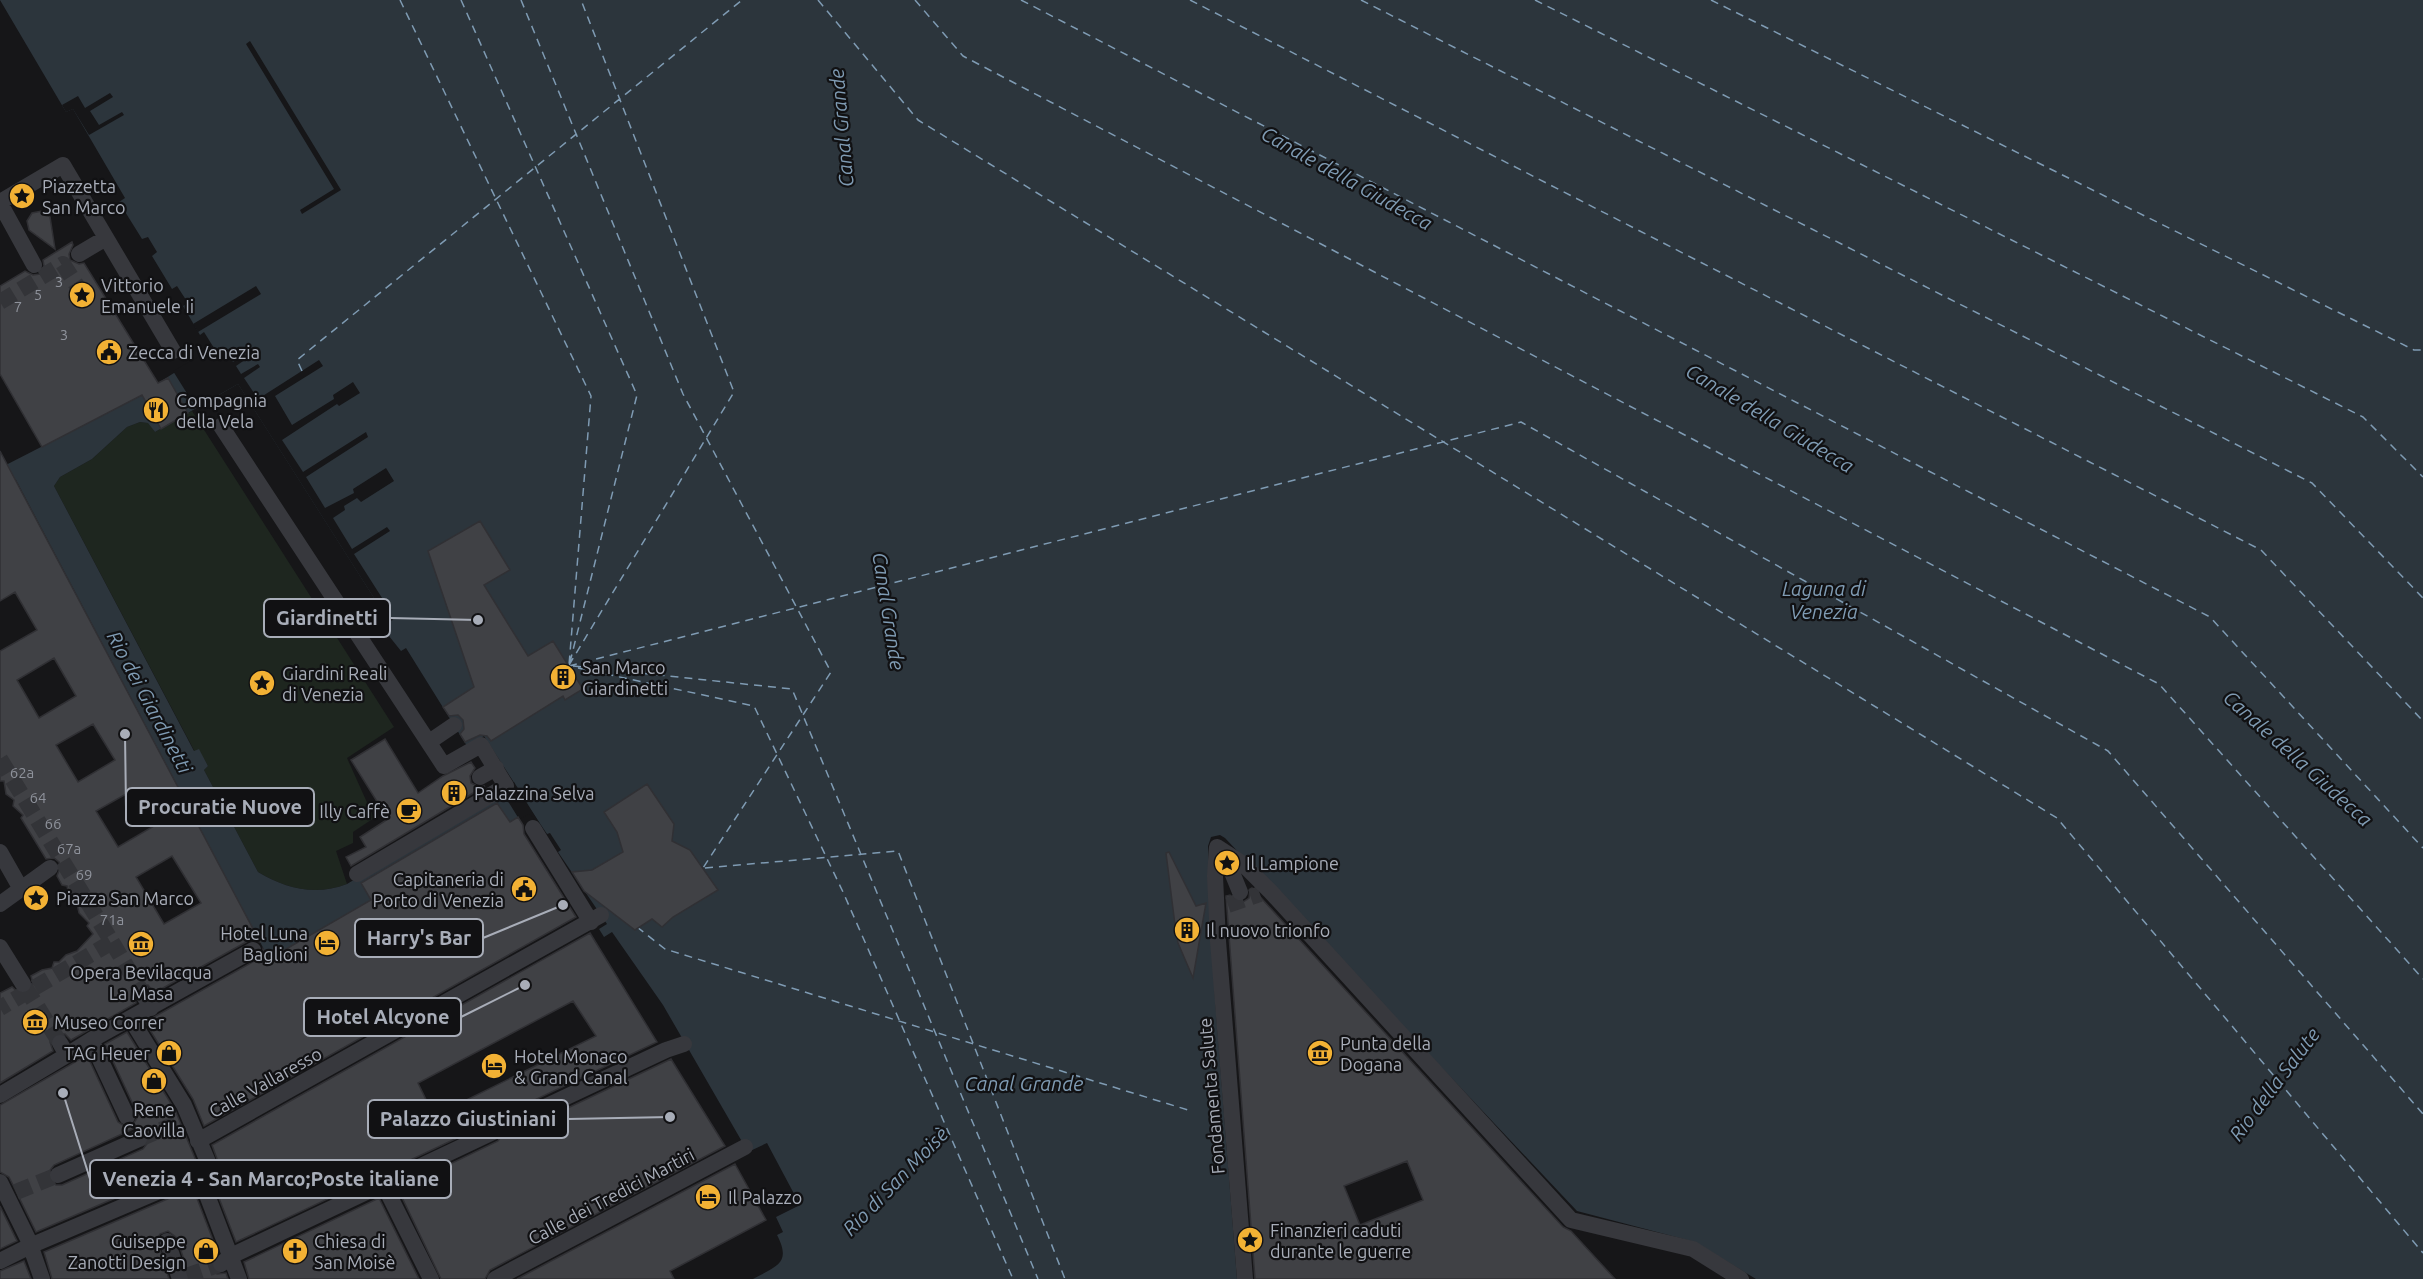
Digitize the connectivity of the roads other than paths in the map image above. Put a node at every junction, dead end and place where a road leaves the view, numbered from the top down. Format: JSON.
{"nodes":[{"id":1,"x":0,"y":203,"type":"edge"},
{"id":2,"x":106,"y":238,"type":"junction"},
{"id":3,"x":79,"y":254,"type":"dead end"},
{"id":4,"x":32,"y":262,"type":"dead end"},
{"id":5,"x":173,"y":351,"type":"dead end"},
{"id":6,"x":220,"y":426,"type":"dead end"},
{"id":7,"x":454,"y":725,"type":"dead end"},
{"id":8,"x":429,"y":742,"type":"junction"},
{"id":9,"x":495,"y":768,"type":"junction"},
{"id":10,"x":480,"y":777,"type":"dead end"},
{"id":11,"x":533,"y":828,"type":"dead end"},
{"id":12,"x":0,"y":852,"type":"edge"},
{"id":13,"x":50,"y":868,"type":"dead end"},
{"id":14,"x":366,"y":868,"type":"dead end"},
{"id":15,"x":1230,"y":870,"type":"junction"},
{"id":16,"x":21,"y":889,"type":"junction"},
{"id":17,"x":1240,"y":892,"type":"dead end"},
{"id":18,"x":0,"y":904,"type":"edge"},
{"id":19,"x":0,"y":947,"type":"edge"},
{"id":20,"x":253,"y":951,"type":"dead end"},
{"id":21,"x":23,"y":984,"type":"tunnel mouth"},
{"id":22,"x":134,"y":1024,"type":"junction"},
{"id":23,"x":91,"y":1040,"type":"junction"},
{"id":24,"x":684,"y":1044,"type":"dead end"},
{"id":25,"x":0,"y":1095,"type":"edge"},
{"id":26,"x":530,"y":1114,"type":"tunnel mouth"},
{"id":27,"x":126,"y":1117,"type":"dead end"},
{"id":28,"x":493,"y":1132,"type":"tunnel mouth"},
{"id":29,"x":138,"y":1138,"type":"tunnel mouth"},
{"id":30,"x":198,"y":1141,"type":"junction"},
{"id":31,"x":745,"y":1147,"type":"dead end"},
{"id":32,"x":205,"y":1172,"type":"junction"},
{"id":33,"x":58,"y":1175,"type":"tunnel mouth"},
{"id":34,"x":384,"y":1185,"type":"junction"},
{"id":35,"x":7,"y":1191,"type":"edge"},
{"id":36,"x":167,"y":1241,"type":"dead end"},
{"id":37,"x":29,"y":1242,"type":"junction"},
{"id":38,"x":226,"y":1260,"type":"junction"},
{"id":39,"x":0,"y":1262,"type":"edge"},
{"id":40,"x":182,"y":1278,"type":"edge"},
{"id":41,"x":42,"y":1279,"type":"edge"},
{"id":42,"x":239,"y":1279,"type":"edge"},
{"id":43,"x":431,"y":1279,"type":"edge"},
{"id":44,"x":495,"y":1279,"type":"edge"},
{"id":45,"x":1245,"y":1279,"type":"edge"},
{"id":46,"x":1741,"y":1279,"type":"edge"}],
"edges":[{"from":1,"to":2,"type":"street"},
{"from":1,"to":4,"type":"street"},
{"from":2,"to":3,"type":"street"},
{"from":2,"to":5,"type":"street"},
{"from":6,"to":8,"type":"street"},
{"from":7,"to":8,"type":"street"},
{"from":8,"to":9,"type":"street"},
{"from":9,"to":10,"type":"street"},
{"from":9,"to":14,"type":"street"},
{"from":11,"to":30,"type":"street","name":"Calle Vallaresso"},
{"from":12,"to":16,"type":"street"},
{"from":13,"to":16,"type":"street"},
{"from":15,"to":17,"type":"street"},
{"from":15,"to":45,"type":"street","name":"Fondamenta Salute"},
{"from":15,"to":46,"type":"street"},
{"from":16,"to":18,"type":"street"},
{"from":19,"to":21,"type":"street"},
{"from":20,"to":22,"type":"street"},
{"from":22,"to":23,"type":"street"},
{"from":22,"to":30,"type":"street"},
{"from":23,"to":25,"type":"street"},
{"from":23,"to":27,"type":"street"},
{"from":24,"to":26,"type":"street"},
{"from":28,"to":34,"type":"street"},
{"from":29,"to":33,"type":"street"},
{"from":30,"to":32,"type":"street"},
{"from":31,"to":44,"type":"street","name":"Calle dei Tredici Martiri"},
{"from":32,"to":37,"type":"street"},
{"from":32,"to":38,"type":"street"},
{"from":34,"to":38,"type":"street"},
{"from":34,"to":43,"type":"street"},
{"from":35,"to":37,"type":"street"},
{"from":36,"to":40,"type":"street"},
{"from":37,"to":39,"type":"street"},
{"from":37,"to":41,"type":"street"},
{"from":38,"to":42,"type":"street"}]}
